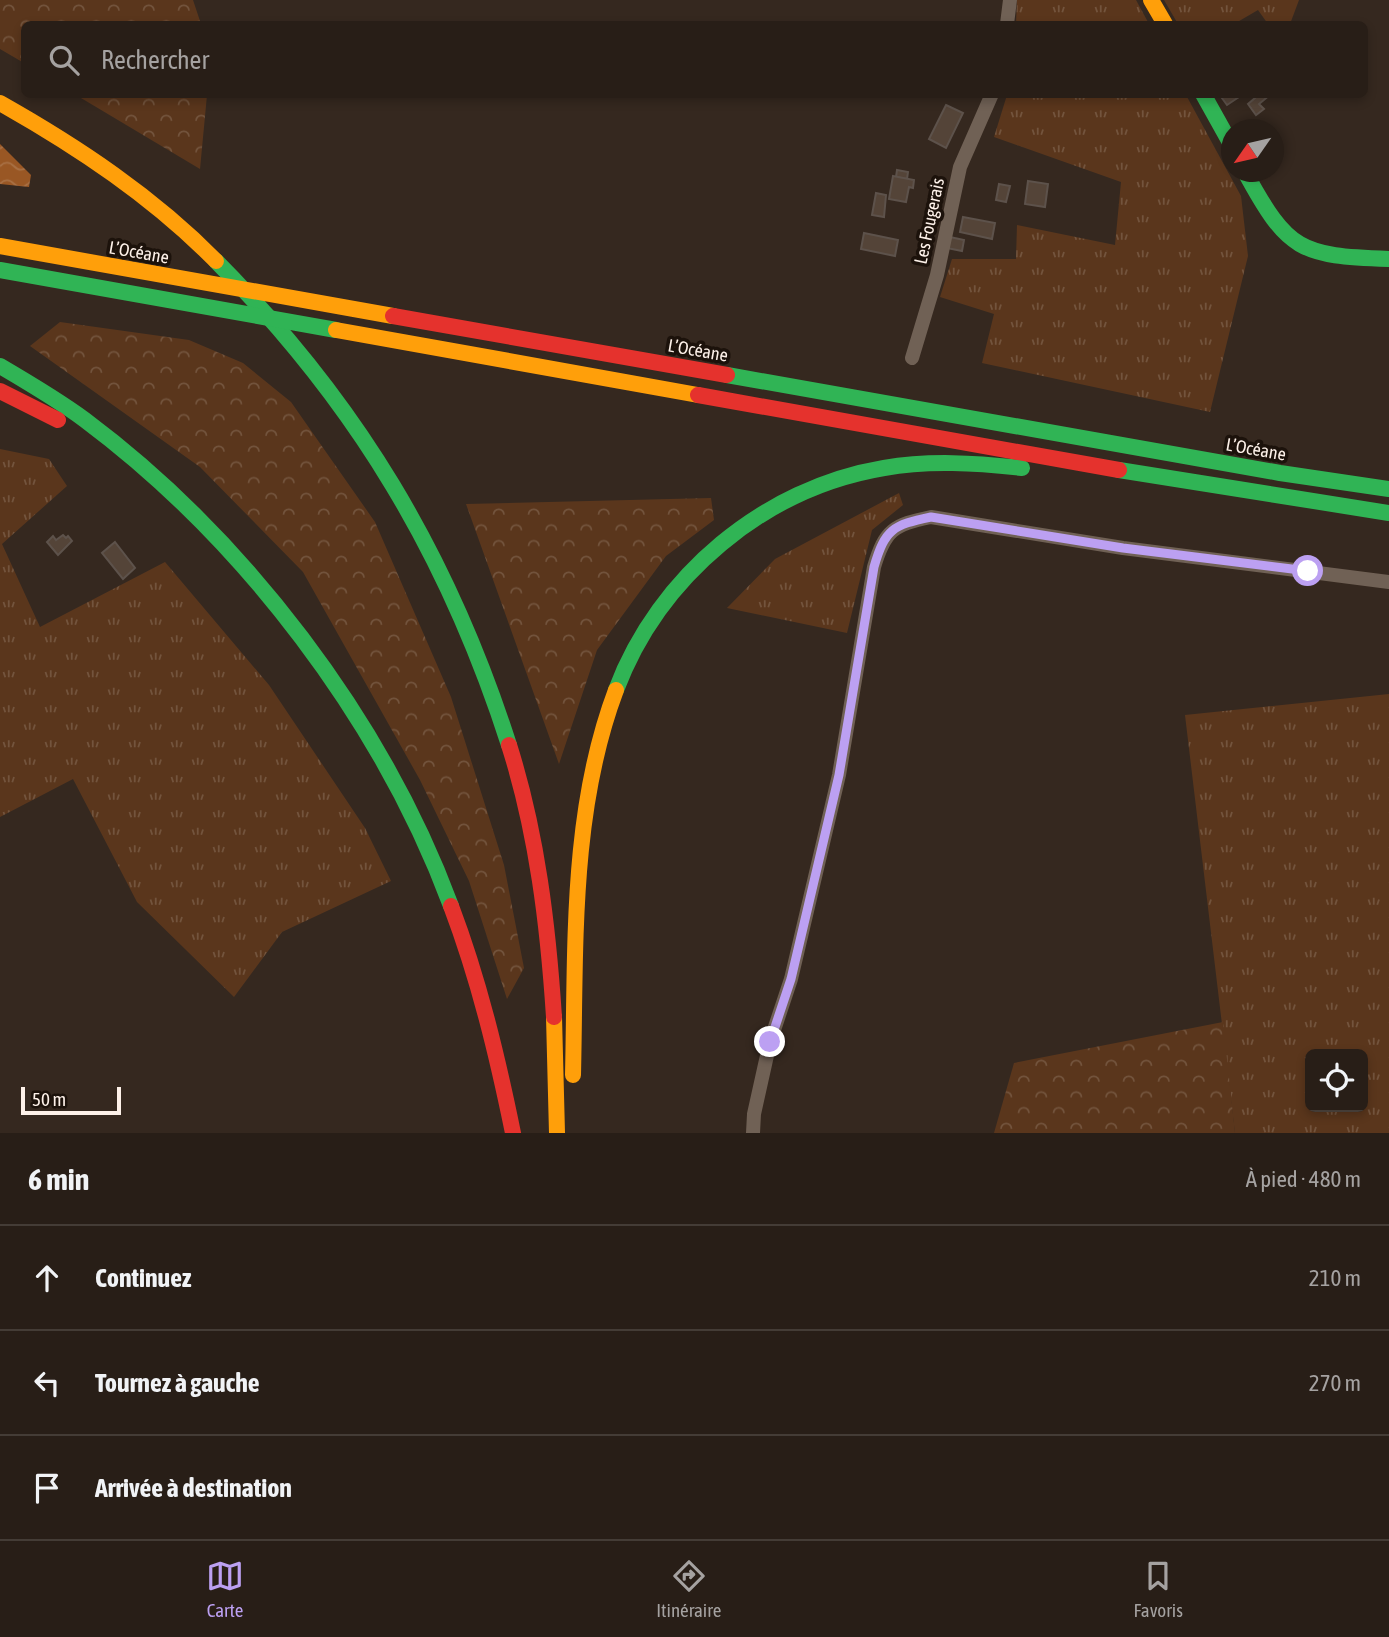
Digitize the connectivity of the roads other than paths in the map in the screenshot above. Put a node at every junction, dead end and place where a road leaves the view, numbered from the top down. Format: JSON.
{"nodes":[{"id":1,"x":1010,"y":0,"type":"edge"},
{"id":2,"x":1152,"y":0,"type":"edge"},
{"id":3,"x":1007,"y":21,"type":"edge"},
{"id":4,"x":1163,"y":21,"type":"edge"},
{"id":5,"x":990,"y":98,"type":"edge"},
{"id":6,"x":1205,"y":98,"type":"edge"},
{"id":7,"x":0,"y":103,"type":"edge"},
{"id":8,"x":1221,"y":127,"type":"edge"},
{"id":9,"x":1251,"y":182,"type":"edge"},
{"id":10,"x":0,"y":233,"type":"edge"},
{"id":11,"x":0,"y":246,"type":"edge"},
{"id":12,"x":68,"y":258,"type":"junction"},
{"id":13,"x":1389,"y":259,"type":"edge"},
{"id":14,"x":0,"y":270,"type":"edge"},
{"id":15,"x":912,"y":358,"type":"dead end"},
{"id":16,"x":0,"y":366,"type":"edge"},
{"id":17,"x":0,"y":391,"type":"edge"},
{"id":18,"x":1109,"y":468,"type":"junction"},
{"id":19,"x":1389,"y":489,"type":"edge"},
{"id":20,"x":1389,"y":513,"type":"edge"},
{"id":21,"x":198,"y":520,"type":"junction"},
{"id":22,"x":1389,"y":582,"type":"edge"},
{"id":23,"x":513,"y":1133,"type":"edge"},
{"id":24,"x":557,"y":1133,"type":"edge"},
{"id":25,"x":571,"y":1133,"type":"edge"},
{"id":26,"x":753,"y":1133,"type":"edge"}],
"edges":[{"from":1,"to":3,"type":"street"},
{"from":2,"to":4,"type":"main road"},
{"from":5,"to":15,"type":"street","name":"Les Fougerais"},
{"from":6,"to":8,"type":"main road"},
{"from":7,"to":24,"type":"main road"},
{"from":9,"to":13,"type":"main road"},
{"from":10,"to":12,"type":"main road"},
{"from":11,"to":12,"type":"main road","name":"L’Océane"},
{"from":12,"to":19,"type":"main road","name":"L’Océane"},
{"from":14,"to":18,"type":"main road"},
{"from":16,"to":21,"type":"main road"},
{"from":17,"to":21,"type":"main road"},
{"from":18,"to":20,"type":"main road"},
{"from":18,"to":25,"type":"main road"},
{"from":21,"to":23,"type":"main road"},
{"from":22,"to":26,"type":"street"}]}
